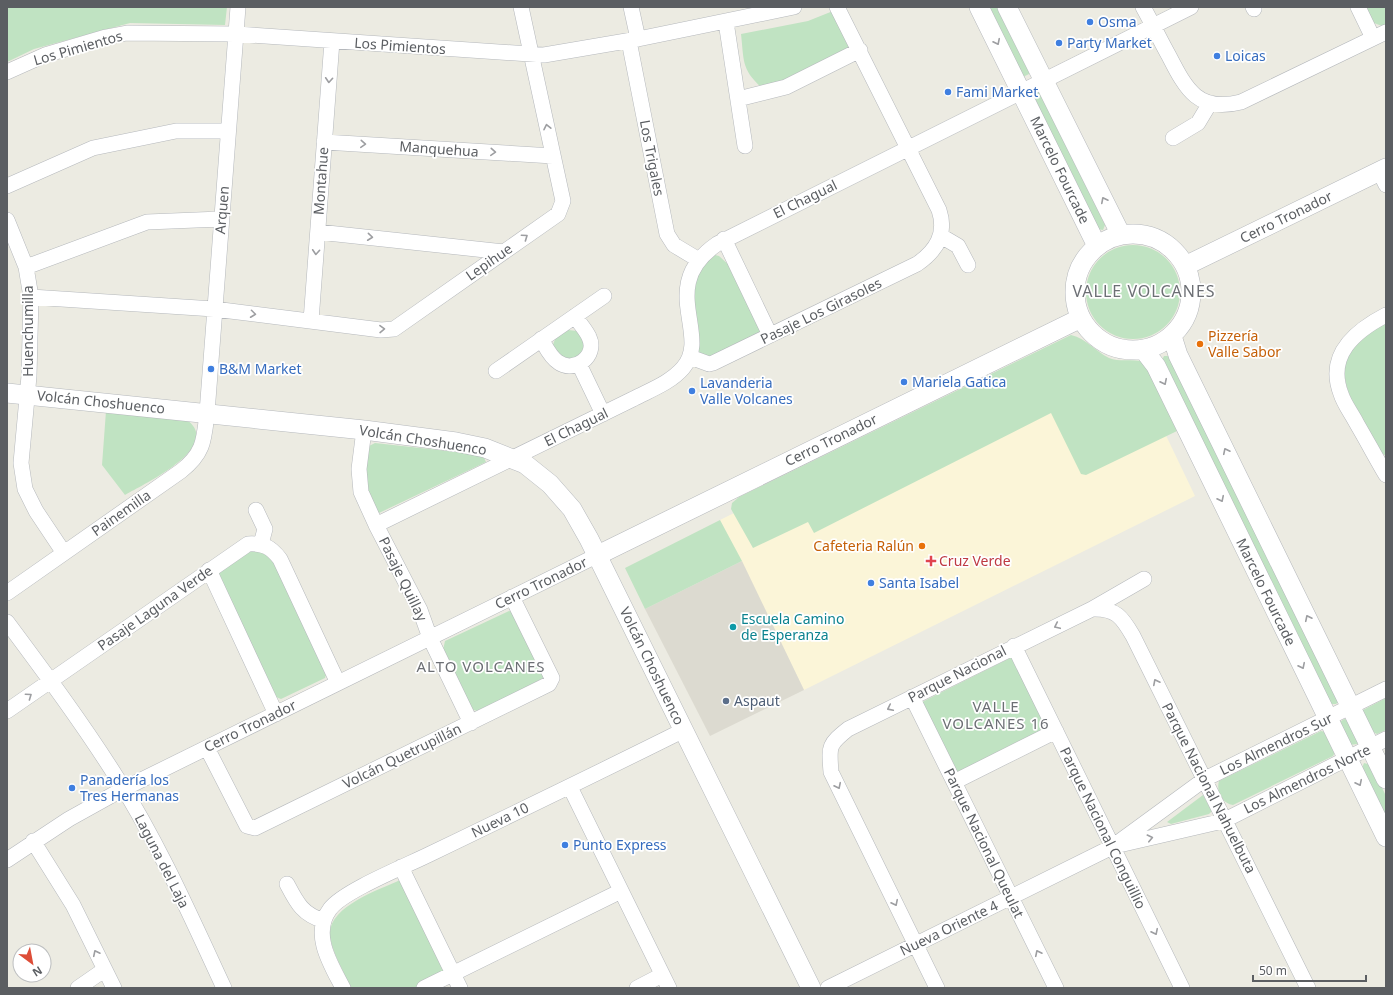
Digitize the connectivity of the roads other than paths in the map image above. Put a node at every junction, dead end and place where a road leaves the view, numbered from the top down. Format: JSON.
{"nodes":[{"id":1,"x":238,"y":7,"type":"edge"},
{"id":2,"x":521,"y":7,"type":"edge"},
{"id":3,"x":631,"y":7,"type":"edge"},
{"id":4,"x":794,"y":7,"type":"edge"},
{"id":5,"x":838,"y":7,"type":"edge"},
{"id":6,"x":980,"y":7,"type":"edge"},
{"id":7,"x":1007,"y":7,"type":"edge"},
{"id":8,"x":1143,"y":7,"type":"edge"},
{"id":9,"x":1191,"y":7,"type":"edge"},
{"id":10,"x":1358,"y":7,"type":"edge"},
{"id":11,"x":726,"y":22,"type":"junction"},
{"id":12,"x":1153,"y":26,"type":"junction"},
{"id":13,"x":236,"y":34,"type":"junction"},
{"id":14,"x":1380,"y":35,"type":"edge"},
{"id":15,"x":633,"y":40,"type":"junction"},
{"id":16,"x":332,"y":41,"type":"junction"},
{"id":17,"x":860,"y":50,"type":"junction"},
{"id":18,"x":532,"y":54,"type":"junction"},
{"id":19,"x":7,"y":72,"type":"edge"},
{"id":20,"x":1043,"y":80,"type":"junction"},
{"id":21,"x":1021,"y":91,"type":"junction"},
{"id":22,"x":738,"y":99,"type":"junction"},
{"id":23,"x":1210,"y":103,"type":"junction"},
{"id":24,"x":228,"y":131,"type":"junction"},
{"id":25,"x":1173,"y":138,"type":"dead end"},
{"id":26,"x":324,"y":142,"type":"junction"},
{"id":27,"x":745,"y":146,"type":"dead end"},
{"id":28,"x":908,"y":148,"type":"junction"},
{"id":29,"x":553,"y":156,"type":"junction"},
{"id":30,"x":1384,"y":175,"type":"edge"},
{"id":31,"x":7,"y":186,"type":"edge"},
{"id":32,"x":221,"y":219,"type":"junction"},
{"id":33,"x":7,"y":220,"type":"edge"},
{"id":34,"x":318,"y":232,"type":"junction"},
{"id":35,"x":1121,"y":235,"type":"junction"},
{"id":36,"x":941,"y":236,"type":"junction"},
{"id":37,"x":724,"y":239,"type":"junction"},
{"id":38,"x":1097,"y":246,"type":"junction"},
{"id":39,"x":504,"y":252,"type":"junction"},
{"id":40,"x":699,"y":260,"type":"junction"},
{"id":41,"x":968,"y":265,"type":"dead end"},
{"id":42,"x":1185,"y":266,"type":"junction"},
{"id":43,"x":26,"y":267,"type":"junction"},
{"id":44,"x":604,"y":296,"type":"dead end"},
{"id":45,"x":31,"y":297,"type":"junction"},
{"id":46,"x":214,"y":309,"type":"junction"},
{"id":47,"x":1386,"y":315,"type":"edge"},
{"id":48,"x":575,"y":316,"type":"junction"},
{"id":49,"x":1081,"y":318,"type":"junction"},
{"id":50,"x":311,"y":321,"type":"junction"},
{"id":51,"x":770,"y":335,"type":"junction"},
{"id":52,"x":1172,"y":336,"type":"junction"},
{"id":53,"x":541,"y":339,"type":"junction"},
{"id":54,"x":1143,"y":349,"type":"junction"},
{"id":55,"x":690,"y":357,"type":"junction"},
{"id":56,"x":579,"y":364,"type":"junction"},
{"id":57,"x":496,"y":371,"type":"dead end"},
{"id":58,"x":7,"y":393,"type":"edge"},
{"id":59,"x":27,"y":395,"type":"junction"},
{"id":60,"x":207,"y":413,"type":"junction"},
{"id":61,"x":603,"y":414,"type":"junction"},
{"id":62,"x":364,"y":430,"type":"junction"},
{"id":63,"x":513,"y":459,"type":"junction"},
{"id":64,"x":1386,"y":475,"type":"edge"},
{"id":65,"x":256,"y":510,"type":"dead end"},
{"id":66,"x":376,"y":525,"type":"junction"},
{"id":67,"x":261,"y":544,"type":"junction"},
{"id":68,"x":64,"y":553,"type":"junction"},
{"id":69,"x":598,"y":555,"type":"junction"},
{"id":70,"x":209,"y":570,"type":"junction"},
{"id":71,"x":1144,"y":580,"type":"dead end"},
{"id":72,"x":7,"y":593,"type":"edge"},
{"id":73,"x":512,"y":597,"type":"junction"},
{"id":74,"x":1092,"y":609,"type":"junction"},
{"id":75,"x":7,"y":622,"type":"edge"},
{"id":76,"x":430,"y":638,"type":"junction"},
{"id":77,"x":1014,"y":646,"type":"junction"},
{"id":78,"x":51,"y":680,"type":"junction"},
{"id":79,"x":338,"y":683,"type":"junction"},
{"id":80,"x":1386,"y":689,"type":"edge"},
{"id":81,"x":912,"y":698,"type":"junction"},
{"id":82,"x":1351,"y":707,"type":"junction"},
{"id":83,"x":7,"y":711,"type":"edge"},
{"id":84,"x":276,"y":714,"type":"junction"},
{"id":85,"x":1328,"y":718,"type":"junction"},
{"id":86,"x":471,"y":723,"type":"junction"},
{"id":87,"x":684,"y":730,"type":"junction"},
{"id":88,"x":1056,"y":731,"type":"junction"},
{"id":89,"x":1378,"y":743,"type":"edge"},
{"id":90,"x":207,"y":748,"type":"junction"},
{"id":91,"x":1347,"y":759,"type":"junction"},
{"id":92,"x":1206,"y":779,"type":"junction"},
{"id":93,"x":1386,"y":779,"type":"edge"},
{"id":94,"x":954,"y":782,"type":"junction"},
{"id":95,"x":570,"y":787,"type":"junction"},
{"id":96,"x":123,"y":789,"type":"junction"},
{"id":97,"x":1226,"y":819,"type":"junction"},
{"id":98,"x":1386,"y":837,"type":"edge"},
{"id":99,"x":33,"y":841,"type":"junction"},
{"id":100,"x":1112,"y":847,"type":"junction"},
{"id":101,"x":7,"y":860,"type":"edge"},
{"id":102,"x":402,"y":867,"type":"junction"},
{"id":103,"x":287,"y":884,"type":"dead end"},
{"id":104,"x":621,"y":891,"type":"junction"},
{"id":105,"x":1011,"y":898,"type":"junction"},
{"id":106,"x":324,"y":921,"type":"junction"},
{"id":107,"x":916,"y":945,"type":"junction"},
{"id":108,"x":104,"y":970,"type":"junction"},
{"id":109,"x":453,"y":974,"type":"junction"},
{"id":110,"x":665,"y":981,"type":"edge"},
{"id":111,"x":1180,"y":987,"type":"edge"},
{"id":112,"x":78,"y":988,"type":"edge"},
{"id":113,"x":114,"y":988,"type":"edge"},
{"id":114,"x":224,"y":988,"type":"edge"},
{"id":115,"x":343,"y":988,"type":"edge"},
{"id":116,"x":424,"y":988,"type":"edge"},
{"id":117,"x":460,"y":988,"type":"edge"},
{"id":118,"x":637,"y":988,"type":"edge"},
{"id":119,"x":811,"y":988,"type":"edge"},
{"id":120,"x":828,"y":988,"type":"edge"},
{"id":121,"x":937,"y":988,"type":"edge"},
{"id":122,"x":1056,"y":988,"type":"edge"},
{"id":123,"x":1308,"y":988,"type":"edge"}],
"edges":[{"from":1,"to":13,"type":"street","name":"Arquen"},
{"from":2,"to":18,"type":"street","name":"Lepihue"},
{"from":3,"to":15,"type":"street","name":"Los Trigales"},
{"from":4,"to":11,"type":"street","name":"Los Pimientos"},
{"from":5,"to":17,"type":"street"},
{"from":6,"to":21,"type":"street","name":"Marcelo Fourcade","one_way":true},
{"from":7,"to":20,"type":"street","name":"Marcelo Fourcade"},
{"from":8,"to":12,"type":"street"},
{"from":9,"to":12,"type":"street","name":"El Chagual"},
{"from":10,"to":14,"type":"street"},
{"from":11,"to":15,"type":"street","name":"Los Pimientos"},
{"from":11,"to":22,"type":"street"},
{"from":12,"to":20,"type":"street","name":"El Chagual"},
{"from":12,"to":23,"type":"street"},
{"from":13,"to":16,"type":"street","name":"Los Pimientos"},
{"from":13,"to":19,"type":"street","name":"Los Pimientos"},
{"from":13,"to":24,"type":"street","name":"Arquen"},
{"from":14,"to":23,"type":"street"},
{"from":15,"to":18,"type":"street","name":"Los Pimientos"},
{"from":15,"to":40,"type":"street","name":"Los Trigales"},
{"from":16,"to":18,"type":"street","name":"Los Pimientos"},
{"from":16,"to":26,"type":"street","name":"Montahue","one_way":true},
{"from":17,"to":22,"type":"street"},
{"from":17,"to":28,"type":"street"},
{"from":29,"to":18,"type":"street","name":"Lepihue","one_way":true},
{"from":20,"to":21,"type":"street","name":"El Chagual"},
{"from":35,"to":20,"type":"street","name":"Marcelo Fourcade","one_way":true},
{"from":21,"to":28,"type":"street","name":"El Chagual"},
{"from":21,"to":38,"type":"street","name":"Marcelo Fourcade"},
{"from":22,"to":27,"type":"street"},
{"from":23,"to":25,"type":"street"},
{"from":24,"to":31,"type":"street"},
{"from":24,"to":32,"type":"street","name":"Arquen"},
{"from":26,"to":29,"type":"street","name":"Manquehua","one_way":true},
{"from":26,"to":34,"type":"street","name":"Montahue"},
{"from":28,"to":36,"type":"street"},
{"from":28,"to":37,"type":"street","name":"El Chagual"},
{"from":39,"to":29,"type":"street","name":"Lepihue","one_way":true},
{"from":30,"to":42,"type":"street","name":"Cerro Tronador"},
{"from":32,"to":43,"type":"street"},
{"from":32,"to":46,"type":"street","name":"Arquen"},
{"from":33,"to":43,"type":"street","name":"Huenchumilla"},
{"from":34,"to":39,"type":"street","one_way":true},
{"from":34,"to":50,"type":"street","name":"Montahue","one_way":true},
{"from":35,"to":38,"type":"street"},
{"from":35,"to":42,"type":"street"},
{"from":36,"to":41,"type":"street"},
{"from":36,"to":51,"type":"street","name":"Pasaje Los Girasoles"},
{"from":37,"to":40,"type":"street","name":"El Chagual"},
{"from":37,"to":51,"type":"street"},
{"from":38,"to":49,"type":"street"},
{"from":50,"to":39,"type":"street","name":"Lepihue","one_way":true},
{"from":40,"to":55,"type":"street","name":"El Chagual"},
{"from":42,"to":52,"type":"street"},
{"from":43,"to":45,"type":"street","name":"Huenchumilla"},
{"from":44,"to":48,"type":"street"},
{"from":45,"to":46,"type":"street","name":"Lepihue"},
{"from":45,"to":59,"type":"street","name":"Huenchumilla"},
{"from":46,"to":50,"type":"street","name":"Lepihue","one_way":true},
{"from":46,"to":60,"type":"street","name":"Arquen"},
{"from":47,"to":64,"type":"street"},
{"from":48,"to":53,"type":"street"},
{"from":48,"to":56,"type":"street"},
{"from":49,"to":54,"type":"street"},
{"from":49,"to":69,"type":"street","name":"Cerro Tronador"},
{"from":51,"to":55,"type":"street","name":"Pasaje Los Girasoles"},
{"from":52,"to":54,"type":"street"},
{"from":82,"to":52,"type":"street","name":"Marcelo Fourcade","one_way":true},
{"from":53,"to":56,"type":"street"},
{"from":53,"to":57,"type":"street"},
{"from":54,"to":85,"type":"street","name":"Marcelo Fourcade","one_way":true},
{"from":55,"to":61,"type":"street","name":"El Chagual"},
{"from":56,"to":61,"type":"street"},
{"from":58,"to":59,"type":"street","name":"Volcán Choshuenco"},
{"from":59,"to":60,"type":"street","name":"Volcán Choshuenco"},
{"from":59,"to":68,"type":"street","name":"Huenchumilla"},
{"from":60,"to":62,"type":"street","name":"Volcán Choshuenco"},
{"from":60,"to":68,"type":"street","name":"Painemilla"},
{"from":61,"to":63,"type":"street","name":"El Chagual"},
{"from":62,"to":63,"type":"street","name":"Volcán Choshuenco"},
{"from":62,"to":66,"type":"street","name":"Pasaje Quillay"},
{"from":63,"to":66,"type":"street","name":"El Chagual"},
{"from":63,"to":69,"type":"street","name":"Volcán Choshuenco"},
{"from":65,"to":67,"type":"street"},
{"from":66,"to":76,"type":"street","name":"Pasaje Quillay"},
{"from":67,"to":70,"type":"street","name":"Pasaje Laguna Verde"},
{"from":67,"to":79,"type":"street"},
{"from":68,"to":72,"type":"street","name":"Painemilla"},
{"from":69,"to":73,"type":"street","name":"Cerro Tronador"},
{"from":69,"to":87,"type":"street","name":"Volcán Choshuenco"},
{"from":70,"to":78,"type":"street","name":"Pasaje Laguna Verde"},
{"from":70,"to":84,"type":"street"},
{"from":71,"to":74,"type":"street","name":"Parque Nacional"},
{"from":73,"to":76,"type":"street","name":"Cerro Tronador"},
{"from":73,"to":86,"type":"street","name":"Volcán Quetrupillán"},
{"from":74,"to":77,"type":"street","name":"Parque Nacional","one_way":true},
{"from":92,"to":74,"type":"street","name":"Parque Nacional Nahuelbuta","one_way":true},
{"from":75,"to":78,"type":"street","name":"Laguna del Laja"},
{"from":76,"to":79,"type":"street","name":"Cerro Tronador"},
{"from":76,"to":86,"type":"street","name":"Pasaje Quillay"},
{"from":77,"to":81,"type":"street","name":"Parque Nacional"},
{"from":77,"to":88,"type":"street","name":"Parque Nacional Conguillio"},
{"from":83,"to":78,"type":"street","name":"Pasaje Laguna Verde","one_way":true},
{"from":78,"to":96,"type":"street","name":"Laguna del Laja"},
{"from":79,"to":84,"type":"street","name":"Cerro Tronador"},
{"from":80,"to":82,"type":"street","name":"Los Almendros Sur"},
{"from":81,"to":94,"type":"street","name":"Parque Nacional Queulat"},
{"from":81,"to":107,"type":"street","name":"Parque Nacional","one_way":true},
{"from":82,"to":85,"type":"street","name":"Los Almendros Sur"},
{"from":82,"to":89,"type":"street","name":"Marcelo Fourcade"},
{"from":84,"to":90,"type":"street","name":"Cerro Tronador"},
{"from":85,"to":91,"type":"street","name":"Marcelo Fourcade"},
{"from":85,"to":92,"type":"street","name":"Los Almendros Sur"},
{"from":86,"to":90,"type":"street","name":"Volcán Quetrupillán"},
{"from":87,"to":95,"type":"street","name":"Nueva 10"},
{"from":87,"to":119,"type":"street","name":"Volcán Choshuenco"},
{"from":88,"to":94,"type":"street"},
{"from":88,"to":100,"type":"street","name":"Parque Nacional Conguillio"},
{"from":89,"to":91,"type":"street","name":"Los Almendros Norte"},
{"from":89,"to":93,"type":"street","name":"Marcelo Fourcade"},
{"from":90,"to":96,"type":"street","name":"Cerro Tronador"},
{"from":91,"to":97,"type":"street","name":"Los Almendros Norte"},
{"from":91,"to":98,"type":"street","name":"Marcelo Fourcade","one_way":true},
{"from":92,"to":97,"type":"street","name":"Parque Nacional Nahuelbuta"},
{"from":92,"to":100,"type":"street","name":"Los Almendros Sur"},
{"from":94,"to":105,"type":"street","name":"Parque Nacional Queulat"},
{"from":95,"to":102,"type":"street","name":"Nueva 10"},
{"from":95,"to":104,"type":"street"},
{"from":96,"to":99,"type":"street","name":"Cerro Tronador"},
{"from":96,"to":114,"type":"street","name":"Laguna del Laja"},
{"from":100,"to":97,"type":"street","name":"Los Almendros Norte","one_way":true},
{"from":97,"to":123,"type":"street","name":"Parque Nacional Nahuelbuta"},
{"from":99,"to":101,"type":"street","name":"Cerro Tronador"},
{"from":108,"to":99,"type":"street","one_way":true},
{"from":100,"to":105,"type":"street","name":"Nueva Oriente 4"},
{"from":100,"to":111,"type":"street","name":"Parque Nacional Conguillio","one_way":true},
{"from":102,"to":106,"type":"street","name":"Nueva 10"},
{"from":102,"to":109,"type":"street"},
{"from":103,"to":106,"type":"street"},
{"from":104,"to":109,"type":"street"},
{"from":104,"to":110,"type":"street"},
{"from":105,"to":107,"type":"street","name":"Nueva Oriente 4"},
{"from":122,"to":105,"type":"street","name":"Parque Nacional Queulat","one_way":true},
{"from":106,"to":115,"type":"street"},
{"from":107,"to":120,"type":"street","name":"Nueva Oriente 4"},
{"from":107,"to":121,"type":"street"},
{"from":108,"to":112,"type":"street"},
{"from":108,"to":113,"type":"street"},
{"from":109,"to":116,"type":"street"},
{"from":109,"to":117,"type":"street"},
{"from":110,"to":118,"type":"street"}]}
